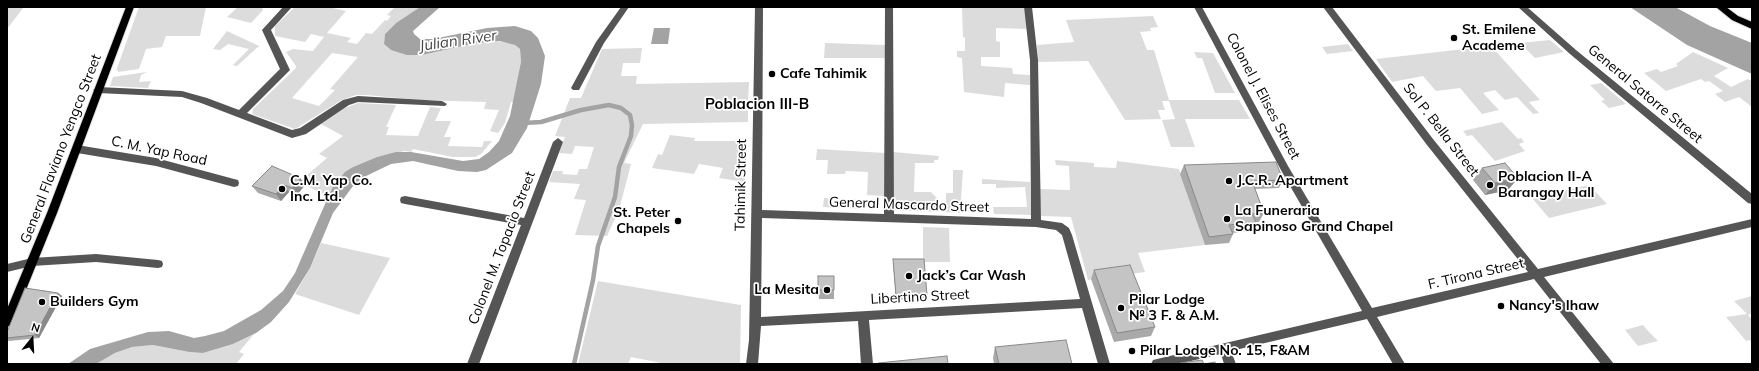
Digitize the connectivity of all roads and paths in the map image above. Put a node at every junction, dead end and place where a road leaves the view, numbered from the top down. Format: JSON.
{"nodes":[{"id":1,"x":130,"y":7,"type":"edge"},
{"id":2,"x":288,"y":7,"type":"edge"},
{"id":3,"x":625,"y":7,"type":"edge"},
{"id":4,"x":759,"y":7,"type":"edge"},
{"id":5,"x":889,"y":7,"type":"edge"},
{"id":6,"x":1028,"y":7,"type":"edge"},
{"id":7,"x":1198,"y":7,"type":"edge"},
{"id":8,"x":1327,"y":7,"type":"edge"},
{"id":9,"x":1522,"y":7,"type":"edge"},
{"id":10,"x":1720,"y":7,"type":"edge"},
{"id":11,"x":1752,"y":26,"type":"edge"},
{"id":12,"x":576,"y":88,"type":"dead end"},
{"id":13,"x":98,"y":90,"type":"junction"},
{"id":14,"x":442,"y":104,"type":"dead end"},
{"id":15,"x":240,"y":114,"type":"junction"},
{"id":16,"x":558,"y":142,"type":"dead end"},
{"id":17,"x":77,"y":149,"type":"junction"},
{"id":18,"x":234,"y":183,"type":"dead end"},
{"id":19,"x":405,"y":200,"type":"dead end"},
{"id":20,"x":1752,"y":200,"type":"edge"},
{"id":21,"x":756,"y":214,"type":"junction"},
{"id":22,"x":889,"y":219,"type":"junction"},
{"id":23,"x":526,"y":222,"type":"junction"},
{"id":24,"x":1036,"y":223,"type":"junction"},
{"id":25,"x":1752,"y":223,"type":"edge"},
{"id":26,"x":32,"y":262,"type":"junction"},
{"id":27,"x":158,"y":264,"type":"dead end"},
{"id":28,"x":7,"y":268,"type":"edge"},
{"id":29,"x":1536,"y":275,"type":"junction"},
{"id":30,"x":1086,"y":303,"type":"junction"},
{"id":31,"x":1370,"y":315,"type":"junction"},
{"id":32,"x":863,"y":316,"type":"junction"},
{"id":33,"x":7,"y":322,"type":"edge"},
{"id":34,"x":755,"y":322,"type":"junction"},
{"id":35,"x":1224,"y":348,"type":"junction"},
{"id":36,"x":473,"y":364,"type":"edge"},
{"id":37,"x":752,"y":364,"type":"edge"},
{"id":38,"x":867,"y":364,"type":"edge"},
{"id":39,"x":1104,"y":364,"type":"edge"},
{"id":40,"x":1157,"y":364,"type":"edge"},
{"id":41,"x":1230,"y":364,"type":"edge"},
{"id":42,"x":1399,"y":364,"type":"edge"},
{"id":43,"x":1608,"y":364,"type":"edge"}],
"edges":[{"from":1,"to":13,"type":"main road","name":"General Flaviano Yengco Street"},
{"from":2,"to":15,"type":"street"},
{"from":3,"to":12,"type":"street"},
{"from":4,"to":21,"type":"street","name":"Tahimik Street"},
{"from":5,"to":22,"type":"street"},
{"from":6,"to":24,"type":"street"},
{"from":7,"to":31,"type":"street","name":"Colonel J. Elises Street"},
{"from":8,"to":29,"type":"street","name":"Sol P. Bella Street"},
{"from":9,"to":20,"type":"street","name":"General Satorre Street"},
{"from":10,"to":11,"type":"main road"},
{"from":13,"to":15,"type":"street"},
{"from":13,"to":17,"type":"main road","name":"General Flaviano Yengco Street"},
{"from":14,"to":15,"type":"street"},
{"from":16,"to":23,"type":"street","name":"Colonel M. Topacio Street"},
{"from":17,"to":18,"type":"street","name":"C. M. Yap Road"},
{"from":17,"to":26,"type":"main road","name":"General Flaviano Yengco Street"},
{"from":19,"to":23,"type":"street"},
{"from":21,"to":22,"type":"street","name":"General Mascardo Street"},
{"from":21,"to":34,"type":"street","name":"Tahimik Street"},
{"from":22,"to":24,"type":"street","name":"General Mascardo Street"},
{"from":23,"to":36,"type":"street","name":"Colonel M. Topacio Street"},
{"from":24,"to":30,"type":"street","name":"General Mascardo Street"},
{"from":25,"to":29,"type":"street","name":"F. Tirona Street"},
{"from":26,"to":27,"type":"street"},
{"from":26,"to":28,"type":"street"},
{"from":26,"to":33,"type":"main road","name":"General Flaviano Yengco Street"},
{"from":29,"to":31,"type":"street","name":"F. Tirona Street"},
{"from":29,"to":43,"type":"street","name":"Sol P. Bella Street"},
{"from":30,"to":32,"type":"street","name":"Libertino Street"},
{"from":30,"to":39,"type":"street"},
{"from":31,"to":35,"type":"street","name":"F. Tirona Street"},
{"from":31,"to":42,"type":"street","name":"Colonel J. Elises Street"},
{"from":32,"to":34,"type":"street","name":"Libertino Street"},
{"from":32,"to":38,"type":"street"},
{"from":34,"to":37,"type":"street","name":"Tahimik Street"},
{"from":35,"to":40,"type":"street","name":"F. Tirona Street"},
{"from":35,"to":41,"type":"street"}]}
